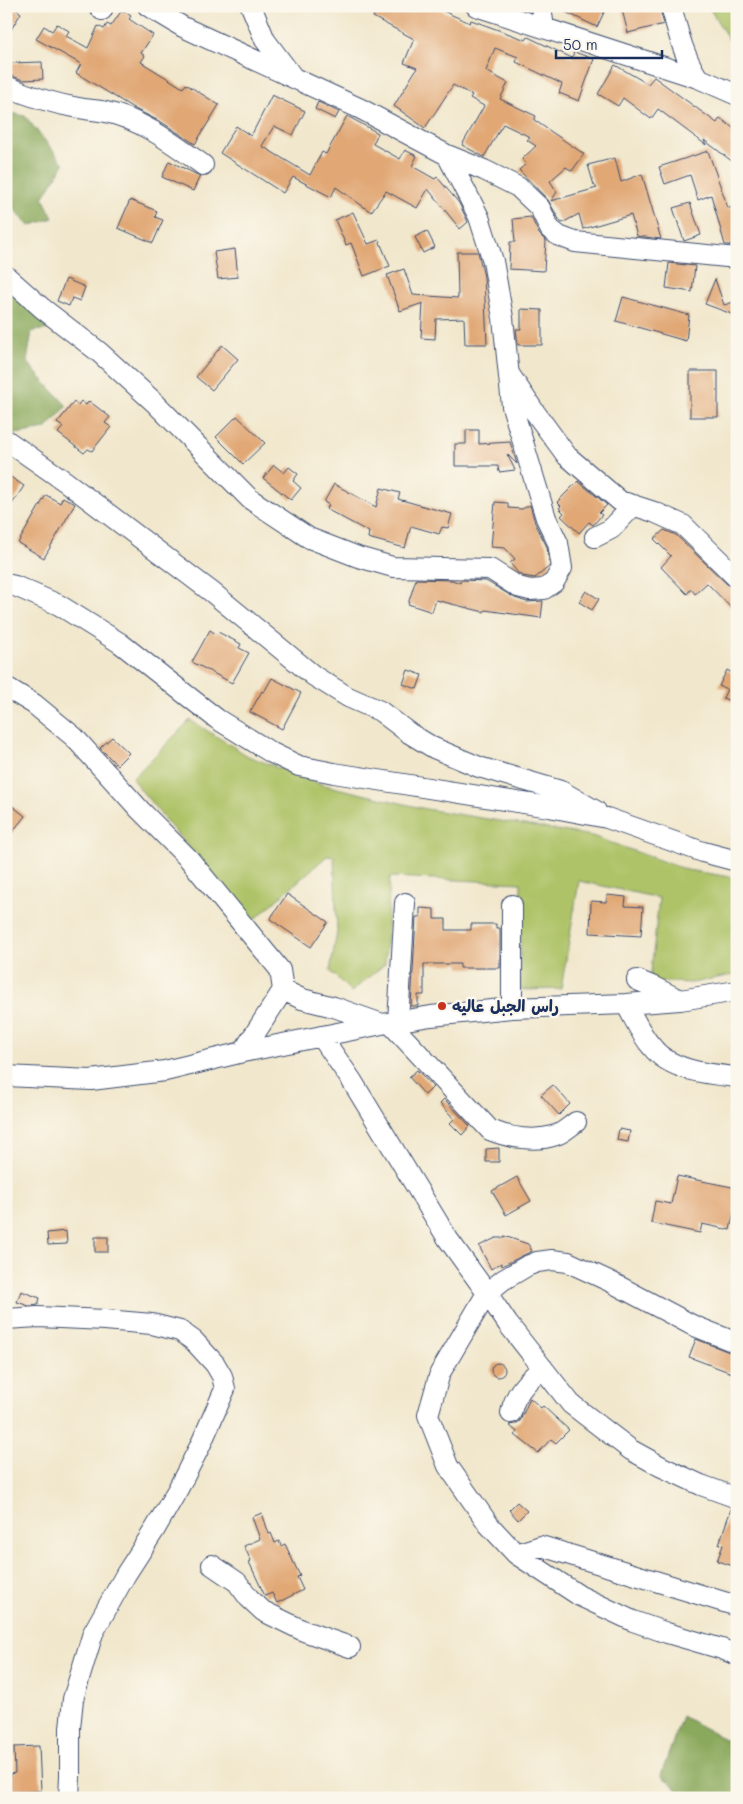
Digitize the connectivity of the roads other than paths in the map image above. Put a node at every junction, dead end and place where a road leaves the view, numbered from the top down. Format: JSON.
{"nodes":[{"id":1,"x":148,"y":6,"type":"edge"},
{"id":2,"x":252,"y":6,"type":"edge"},
{"id":3,"x":476,"y":6,"type":"edge"},
{"id":4,"x":541,"y":6,"type":"edge"},
{"id":5,"x":671,"y":6,"type":"edge"},
{"id":6,"x":544,"y":28,"type":"junction"},
{"id":7,"x":698,"y":78,"type":"junction"},
{"id":8,"x":295,"y":79,"type":"junction"},
{"id":9,"x":6,"y":86,"type":"edge"},
{"id":10,"x":737,"y":95,"type":"edge"},
{"id":11,"x":447,"y":155,"type":"junction"},
{"id":12,"x":203,"y":165,"type":"dead end"},
{"id":13,"x":737,"y":258,"type":"edge"},
{"id":14,"x":6,"y":276,"type":"edge"},
{"id":15,"x":508,"y":371,"type":"junction"},
{"id":16,"x":6,"y":440,"type":"edge"},
{"id":17,"x":634,"y":505,"type":"junction"},
{"id":18,"x":595,"y":538,"type":"dead end"},
{"id":19,"x":737,"y":578,"type":"edge"},
{"id":20,"x":6,"y":584,"type":"edge"},
{"id":21,"x":6,"y":687,"type":"edge"},
{"id":22,"x":606,"y":818,"type":"junction"},
{"id":23,"x":737,"y":861,"type":"edge"},
{"id":24,"x":405,"y":903,"type":"dead end"},
{"id":25,"x":512,"y":905,"type":"dead end"},
{"id":26,"x":637,"y":980,"type":"dead end"},
{"id":27,"x":282,"y":990,"type":"junction"},
{"id":28,"x":737,"y":991,"type":"edge"},
{"id":29,"x":680,"y":1000,"type":"junction"},
{"id":30,"x":626,"y":1004,"type":"junction"},
{"id":31,"x":512,"y":1008,"type":"junction"},
{"id":32,"x":390,"y":1023,"type":"junction"},
{"id":33,"x":321,"y":1036,"type":"junction"},
{"id":34,"x":243,"y":1052,"type":"junction"},
{"id":35,"x":6,"y":1076,"type":"edge"},
{"id":36,"x":737,"y":1077,"type":"edge"},
{"id":37,"x":576,"y":1122,"type":"dead end"},
{"id":38,"x":487,"y":1293,"type":"junction"},
{"id":39,"x":6,"y":1319,"type":"edge"},
{"id":40,"x":737,"y":1343,"type":"edge"},
{"id":41,"x":543,"y":1368,"type":"junction"},
{"id":42,"x":511,"y":1413,"type":"dead end"},
{"id":43,"x":737,"y":1498,"type":"edge"},
{"id":44,"x":516,"y":1554,"type":"junction"},
{"id":45,"x":212,"y":1565,"type":"dead end"},
{"id":46,"x":737,"y":1606,"type":"edge"},
{"id":47,"x":350,"y":1647,"type":"dead end"},
{"id":48,"x":737,"y":1655,"type":"edge"},
{"id":49,"x":69,"y":1798,"type":"edge"}],
"edges":[{"from":1,"to":8,"type":"street"},
{"from":2,"to":8,"type":"street"},
{"from":3,"to":6,"type":"street"},
{"from":4,"to":6,"type":"street"},
{"from":5,"to":7,"type":"street"},
{"from":6,"to":7,"type":"street"},
{"from":7,"to":10,"type":"street"},
{"from":8,"to":11,"type":"street"},
{"from":9,"to":12,"type":"street"},
{"from":11,"to":13,"type":"street"},
{"from":11,"to":15,"type":"street"},
{"from":14,"to":15,"type":"street"},
{"from":15,"to":17,"type":"street"},
{"from":16,"to":22,"type":"street"},
{"from":17,"to":18,"type":"street"},
{"from":17,"to":19,"type":"street"},
{"from":20,"to":22,"type":"street"},
{"from":21,"to":27,"type":"street"},
{"from":22,"to":23,"type":"street"},
{"from":24,"to":32,"type":"street"},
{"from":25,"to":31,"type":"street"},
{"from":26,"to":29,"type":"street"},
{"from":27,"to":32,"type":"street"},
{"from":27,"to":34,"type":"street"},
{"from":28,"to":29,"type":"street"},
{"from":29,"to":30,"type":"street"},
{"from":30,"to":31,"type":"street"},
{"from":30,"to":36,"type":"street"},
{"from":31,"to":32,"type":"street"},
{"from":32,"to":33,"type":"street"},
{"from":32,"to":37,"type":"street"},
{"from":33,"to":34,"type":"street"},
{"from":33,"to":38,"type":"street"},
{"from":34,"to":35,"type":"street"},
{"from":38,"to":40,"type":"street"},
{"from":38,"to":41,"type":"street"},
{"from":38,"to":44,"type":"street"},
{"from":39,"to":49,"type":"street"},
{"from":41,"to":42,"type":"street"},
{"from":41,"to":43,"type":"street"},
{"from":44,"to":46,"type":"street"},
{"from":44,"to":48,"type":"street"},
{"from":45,"to":47,"type":"street"}]}
